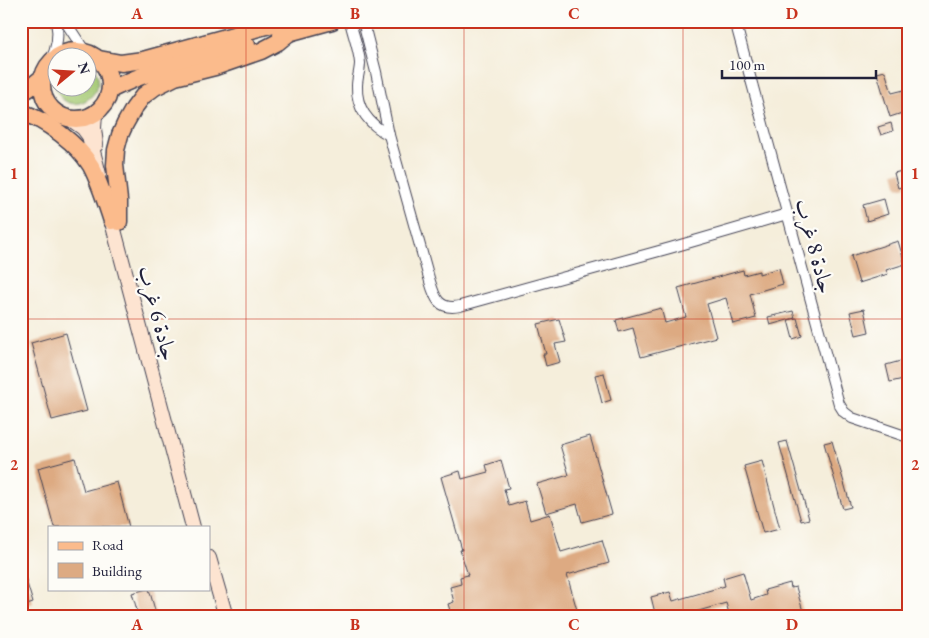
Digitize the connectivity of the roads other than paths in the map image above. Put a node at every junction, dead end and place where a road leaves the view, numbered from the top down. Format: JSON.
{"nodes":[{"id":1,"x":56,"y":21,"type":"edge"},
{"id":2,"x":64,"y":21,"type":"edge"},
{"id":3,"x":332,"y":21,"type":"edge"},
{"id":4,"x":350,"y":21,"type":"edge"},
{"id":5,"x":363,"y":21,"type":"edge"},
{"id":6,"x":735,"y":21,"type":"edge"},
{"id":7,"x":286,"y":27,"type":"edge"},
{"id":8,"x":56,"y":48,"type":"edge"},
{"id":9,"x":83,"y":48,"type":"edge"},
{"id":10,"x":98,"y":57,"type":"edge"},
{"id":11,"x":98,"y":60,"type":"edge"},
{"id":12,"x":48,"y":66,"type":"edge"},
{"id":13,"x":43,"y":77,"type":"junction"},
{"id":14,"x":110,"y":90,"type":"junction"},
{"id":15,"x":21,"y":91,"type":"edge"},
{"id":16,"x":48,"y":104,"type":"junction"},
{"id":17,"x":21,"y":106,"type":"edge"},
{"id":18,"x":99,"y":111,"type":"junction"},
{"id":19,"x":21,"y":112,"type":"edge"},
{"id":20,"x":69,"y":118,"type":"junction"},
{"id":21,"x":389,"y":135,"type":"junction"},
{"id":22,"x":787,"y":214,"type":"junction"},
{"id":23,"x":115,"y":221,"type":"junction"},
{"id":24,"x":908,"y":437,"type":"edge"},
{"id":25,"x":193,"y":526,"type":"edge"},
{"id":26,"x":200,"y":526,"type":"edge"},
{"id":27,"x":210,"y":561,"type":"edge"},
{"id":28,"x":210,"y":588,"type":"edge"},
{"id":29,"x":218,"y":617,"type":"edge"},
{"id":30,"x":226,"y":617,"type":"edge"}],
"edges":[{"from":1,"to":8,"type":"street"},
{"from":2,"to":9,"type":"street"},
{"from":3,"to":7,"type":"main road"},
{"from":4,"to":21,"type":"street"},
{"from":5,"to":21,"type":"street"},
{"from":6,"to":22,"type":"street","name":"جادة 8 غرب"},
{"from":7,"to":10,"type":"main road"},
{"from":7,"to":14,"type":"main road"},
{"from":7,"to":23,"type":"main road"},
{"from":11,"to":14,"type":"main road"},
{"from":12,"to":13,"type":"main road"},
{"from":13,"to":15,"type":"main road"},
{"from":13,"to":16,"type":"main road"},
{"from":14,"to":18,"type":"main road"},
{"from":16,"to":17,"type":"main road"},
{"from":16,"to":20,"type":"main road"},
{"from":18,"to":20,"type":"main road"},
{"from":18,"to":23,"type":"main road","name":"جادة 6 غرب"},
{"from":19,"to":23,"type":"main road"},
{"from":20,"to":23,"type":"main road","name":"جادة 6 غرب"},
{"from":21,"to":22,"type":"street"},
{"from":22,"to":24,"type":"street","name":"جادة 8 غرب"},
{"from":23,"to":25,"type":"main road","name":"جادة 6 غرب"},
{"from":23,"to":26,"type":"main road","name":"جادة 6 غرب"},
{"from":27,"to":30,"type":"main road"},
{"from":28,"to":29,"type":"main road"}]}
